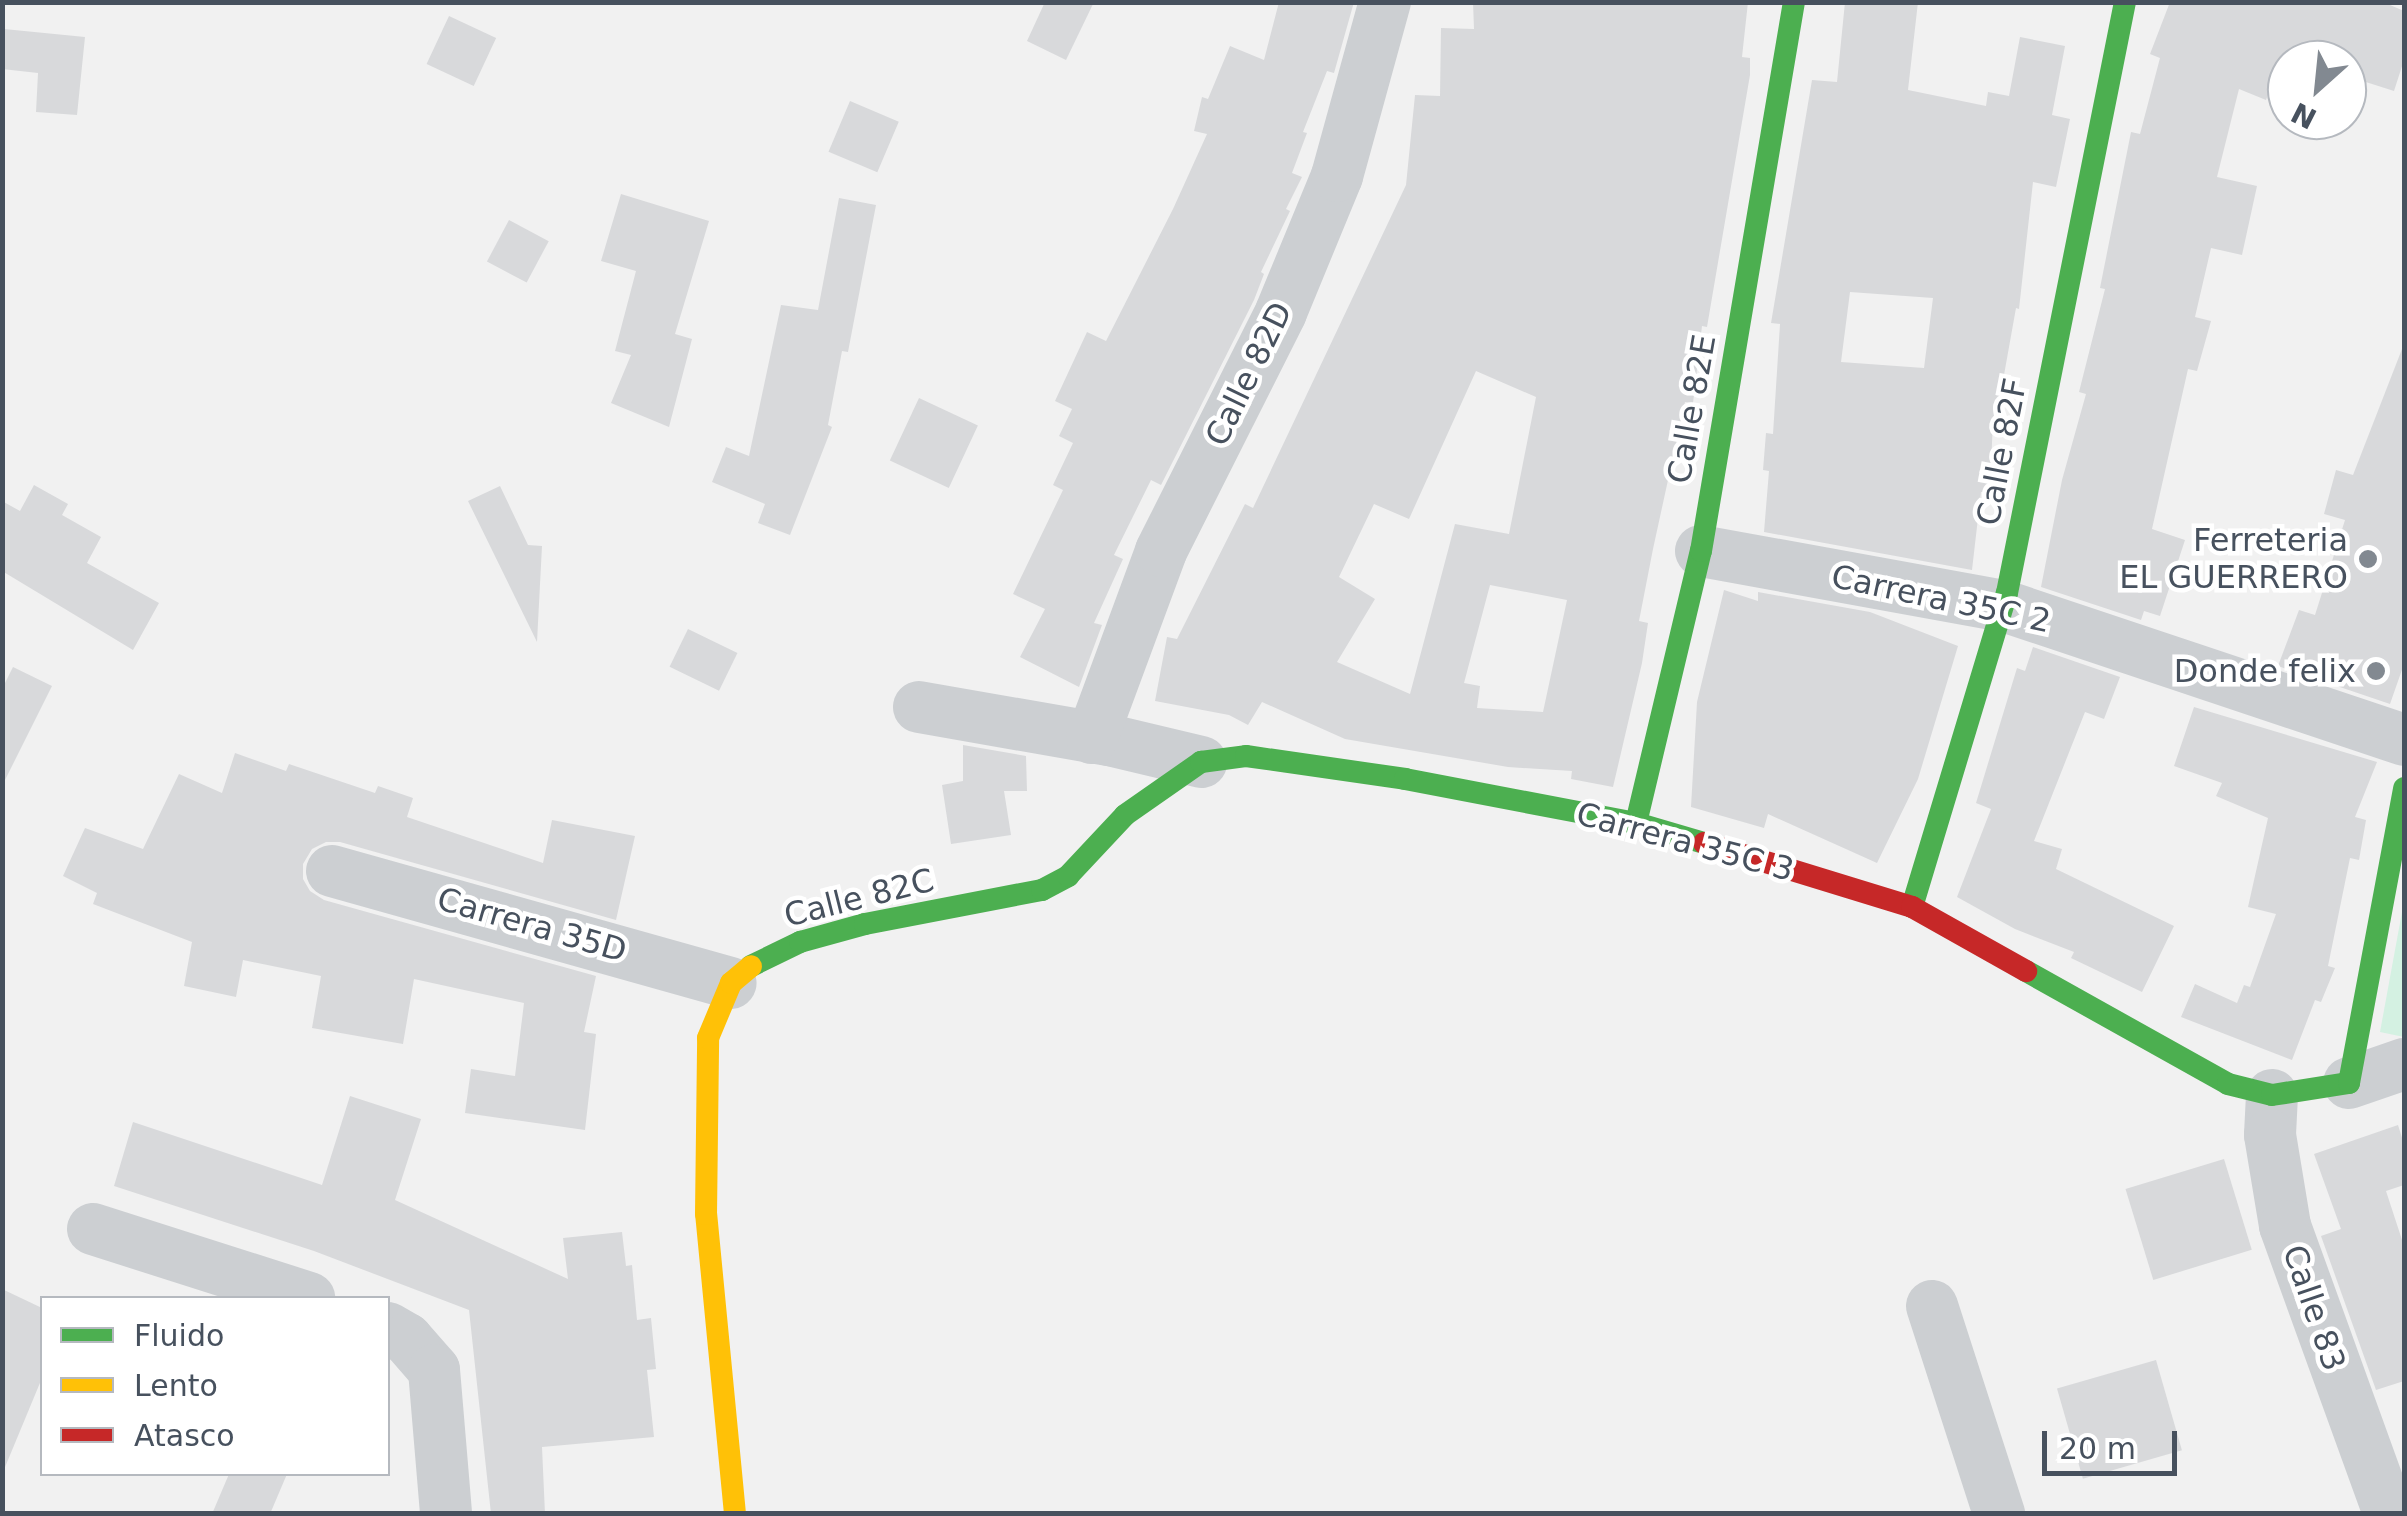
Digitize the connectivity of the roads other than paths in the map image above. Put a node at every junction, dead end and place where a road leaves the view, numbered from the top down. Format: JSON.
{"nodes":[{"id":1,"x":1385,"y":2,"type":"edge"},
{"id":2,"x":1794,"y":2,"type":"edge"},
{"id":3,"x":2125,"y":2,"type":"edge"},
{"id":4,"x":1701,"y":551,"type":"junction"},
{"id":5,"x":2004,"y":606,"type":"junction"},
{"id":6,"x":920,"y":707,"type":"dead end"},
{"id":7,"x":1092,"y":738,"type":"junction"},
{"id":8,"x":2404,"y":740,"type":"edge"},
{"id":9,"x":1201,"y":762,"type":"junction"},
{"id":10,"x":2404,"y":788,"type":"edge"},
{"id":11,"x":1636,"y":823,"type":"junction"},
{"id":12,"x":332,"y":871,"type":"dead end"},
{"id":13,"x":1912,"y":907,"type":"junction"},
{"id":14,"x":731,"y":982,"type":"junction"},
{"id":15,"x":2404,"y":1064,"type":"edge"},
{"id":16,"x":2349,"y":1083,"type":"junction"},
{"id":17,"x":2272,"y":1095,"type":"junction"},
{"id":18,"x":92,"y":1228,"type":"dead end"},
{"id":19,"x":303,"y":1296,"type":"edge"},
{"id":20,"x":1932,"y":1306,"type":"dead end"},
{"id":21,"x":390,"y":1329,"type":"edge"},
{"id":22,"x":446,"y":1514,"type":"edge"},
{"id":23,"x":735,"y":1514,"type":"edge"},
{"id":24,"x":1999,"y":1514,"type":"edge"},
{"id":25,"x":2389,"y":1514,"type":"edge"}],
"edges":[{"from":1,"to":7,"type":"street","name":"Calle 82D"},
{"from":2,"to":4,"type":"street","name":"Calle 82E"},
{"from":3,"to":5,"type":"street","name":"Calle 82F"},
{"from":4,"to":5,"type":"street","name":"Carrera 35C 2"},
{"from":4,"to":11,"type":"street","name":"Calle 82E"},
{"from":5,"to":8,"type":"street","name":"Carrera 35C 2"},
{"from":5,"to":13,"type":"street","name":"Calle 82F"},
{"from":6,"to":7,"type":"street","name":"Carrera 35C 3"},
{"from":7,"to":9,"type":"street","name":"Carrera 35C 3"},
{"from":9,"to":11,"type":"street","name":"Carrera 35C 3"},
{"from":9,"to":14,"type":"street","name":"Calle 82C"},
{"from":10,"to":16,"type":"street"},
{"from":11,"to":13,"type":"street","name":"Carrera 35C 3"},
{"from":12,"to":14,"type":"street","name":"Carrera 35D"},
{"from":13,"to":17,"type":"street","name":"Carrera 35C 3"},
{"from":14,"to":23,"type":"street"},
{"from":15,"to":16,"type":"street","name":"Carrera 35C 3"},
{"from":16,"to":17,"type":"street","name":"Carrera 35C 3"},
{"from":17,"to":25,"type":"street","name":"Calle 83"},
{"from":18,"to":19,"type":"street"},
{"from":20,"to":24,"type":"street"},
{"from":21,"to":22,"type":"street"}]}
